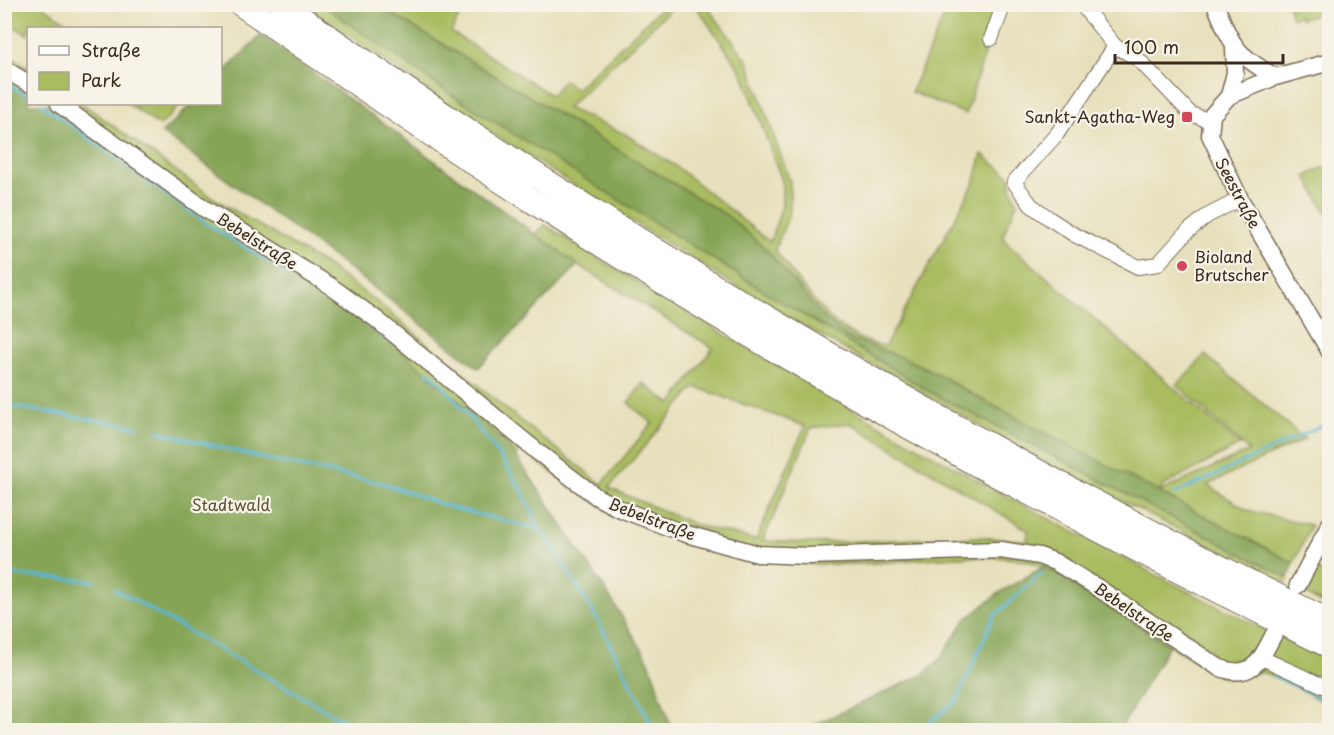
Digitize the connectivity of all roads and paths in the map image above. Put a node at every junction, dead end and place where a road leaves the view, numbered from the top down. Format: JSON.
{"nodes":[{"id":1,"x":241,"y":4,"type":"edge"},
{"id":2,"x":282,"y":4,"type":"edge"},
{"id":3,"x":1004,"y":4,"type":"edge"},
{"id":4,"x":1081,"y":4,"type":"edge"},
{"id":5,"x":1215,"y":4,"type":"edge"},
{"id":6,"x":991,"y":39,"type":"dead end"},
{"id":7,"x":1115,"y":46,"type":"junction"},
{"id":8,"x":1234,"y":48,"type":"junction"},
{"id":9,"x":1329,"y":62,"type":"edge"},
{"id":10,"x":4,"y":69,"type":"edge"},
{"id":11,"x":1275,"y":77,"type":"junction"},
{"id":12,"x":27,"y":82,"type":"edge"},
{"id":13,"x":1229,"y":96,"type":"junction"},
{"id":14,"x":60,"y":105,"type":"edge"},
{"id":15,"x":1210,"y":121,"type":"junction"},
{"id":16,"x":1240,"y":199,"type":"junction"},
{"id":17,"x":1329,"y":352,"type":"edge"},
{"id":18,"x":1329,"y":524,"type":"edge"},
{"id":19,"x":1298,"y":585,"type":"dead end"},
{"id":20,"x":1329,"y":622,"type":"edge"},
{"id":21,"x":1274,"y":634,"type":"dead end"},
{"id":22,"x":1329,"y":646,"type":"edge"},
{"id":23,"x":1262,"y":658,"type":"junction"},
{"id":24,"x":1329,"y":689,"type":"edge"}],
"edges":[{"from":1,"to":22,"type":"highway"},
{"from":2,"to":20,"type":"highway"},
{"from":3,"to":6,"type":"street"},
{"from":4,"to":7,"type":"street"},
{"from":5,"to":8,"type":"street"},
{"from":7,"to":15,"type":"street"},
{"from":7,"to":16,"type":"street"},
{"from":8,"to":11,"type":"street"},
{"from":8,"to":13,"type":"street"},
{"from":9,"to":11,"type":"street"},
{"from":10,"to":12,"type":"street"},
{"from":11,"to":13,"type":"street"},
{"from":13,"to":15,"type":"street"},
{"from":14,"to":23,"type":"street","name":"Bebelstraße"},
{"from":15,"to":16,"type":"street","name":"Seestraße"},
{"from":16,"to":17,"type":"street","name":"Seestraße"},
{"from":18,"to":19,"type":"street"},
{"from":21,"to":23,"type":"street"},
{"from":23,"to":24,"type":"street"}]}
